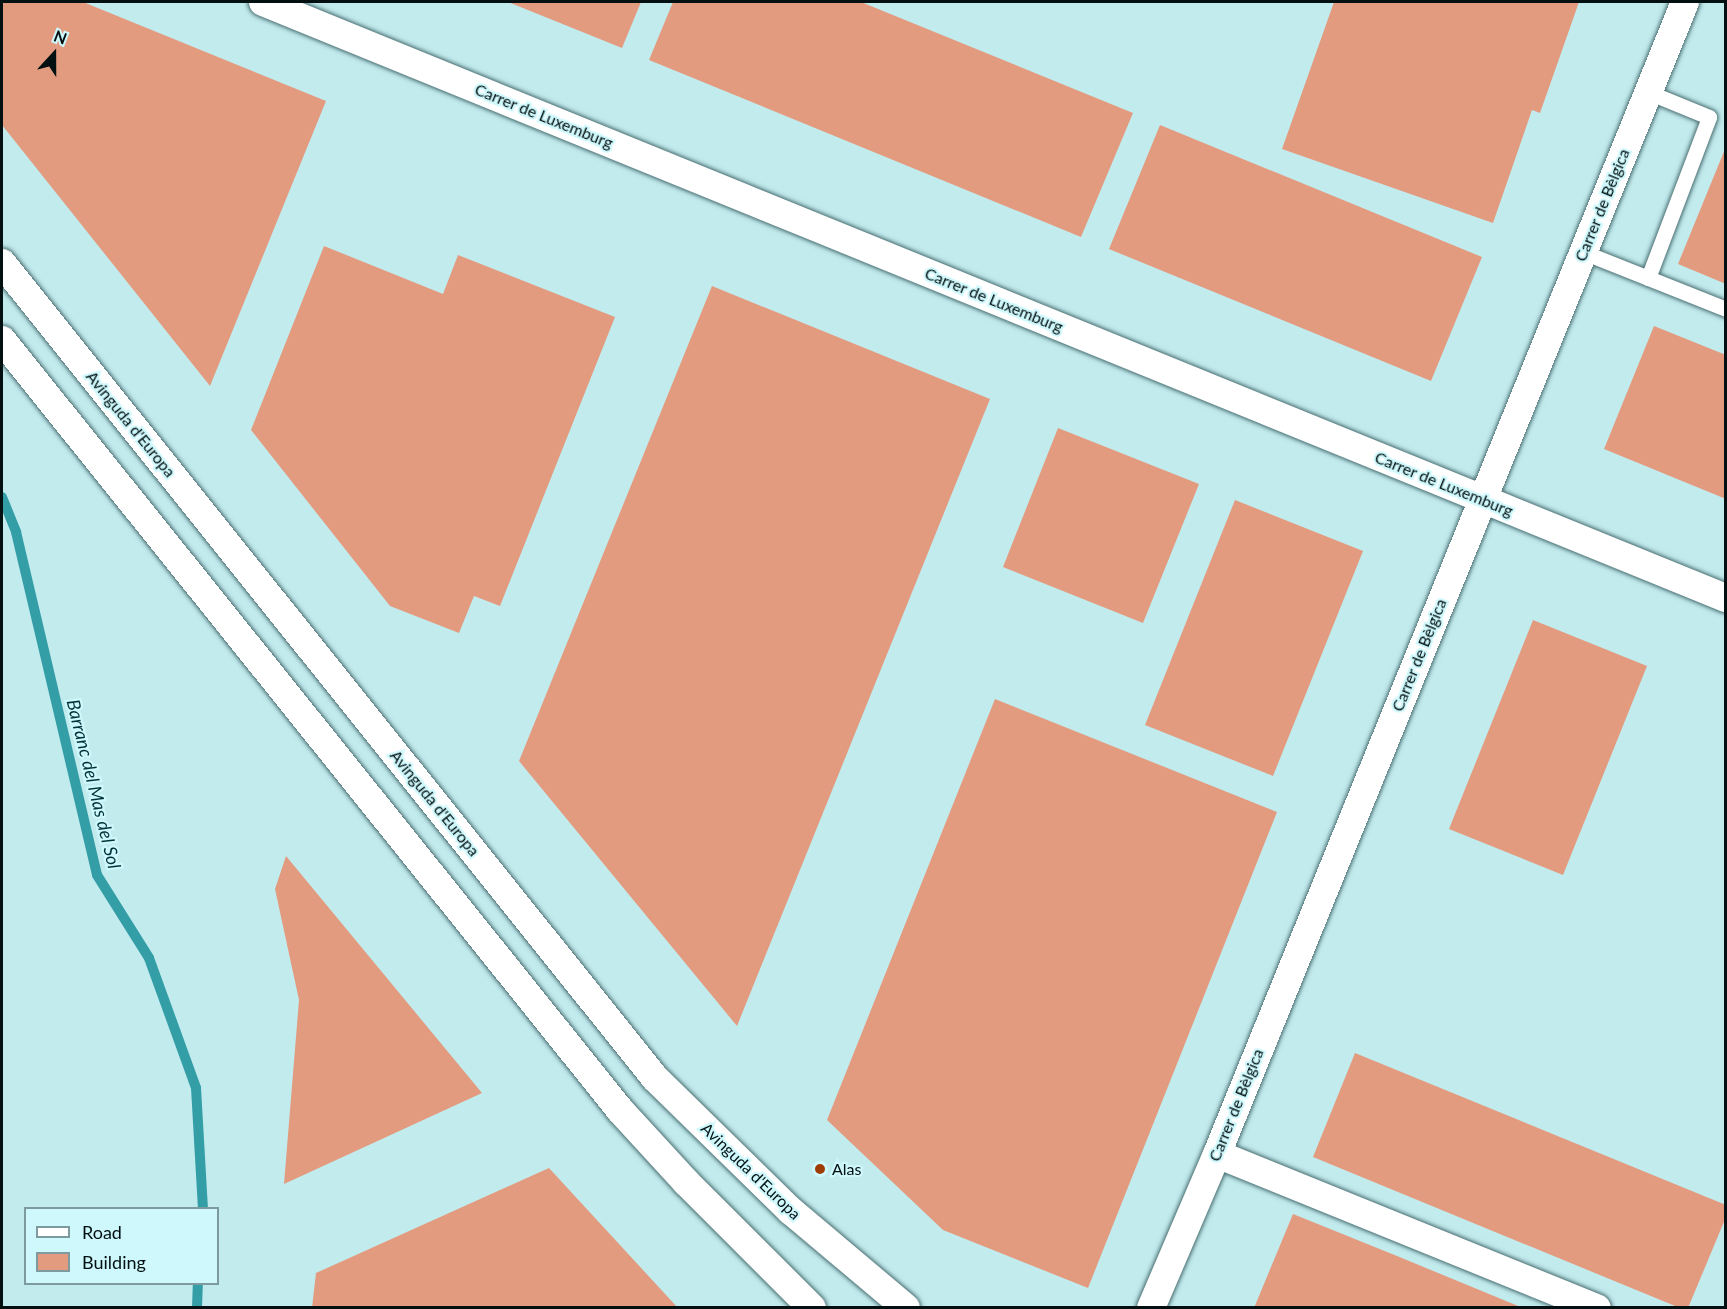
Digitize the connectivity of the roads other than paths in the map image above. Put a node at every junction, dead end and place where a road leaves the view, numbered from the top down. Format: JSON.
{"nodes":[{"id":1,"x":262,"y":2,"type":"edge"},
{"id":2,"x":1685,"y":2,"type":"edge"},
{"id":3,"x":1648,"y":92,"type":"junction"},
{"id":4,"x":1583,"y":252,"type":"junction"},
{"id":5,"x":2,"y":263,"type":"edge"},
{"id":6,"x":1648,"y":278,"type":"junction"},
{"id":7,"x":1725,"y":309,"type":"edge"},
{"id":8,"x":2,"y":340,"type":"edge"},
{"id":9,"x":1482,"y":500,"type":"junction"},
{"id":10,"x":1725,"y":598,"type":"edge"},
{"id":11,"x":1217,"y":1154,"type":"junction"},
{"id":12,"x":812,"y":1308,"type":"edge"},
{"id":13,"x":906,"y":1308,"type":"edge"},
{"id":14,"x":1151,"y":1308,"type":"edge"},
{"id":15,"x":1597,"y":1308,"type":"edge"}],
"edges":[{"from":1,"to":9,"type":"street","name":"Carrer de Luxemburg"},
{"from":2,"to":3,"type":"street","name":"Carrer de Bèlgica"},
{"from":3,"to":4,"type":"street","name":"Carrer de Bèlgica"},
{"from":3,"to":6,"type":"lane"},
{"from":4,"to":6,"type":"lane"},
{"from":4,"to":9,"type":"street","name":"Carrer de Bèlgica"},
{"from":5,"to":13,"type":"street","name":"Avinguda d'Europa"},
{"from":6,"to":7,"type":"lane"},
{"from":8,"to":12,"type":"street"},
{"from":9,"to":10,"type":"street","name":"Carrer de Luxemburg"},
{"from":9,"to":11,"type":"street","name":"Carrer de Bèlgica"},
{"from":11,"to":14,"type":"street","name":"Carrer de Bèlgica"},
{"from":11,"to":15,"type":"street"}]}
